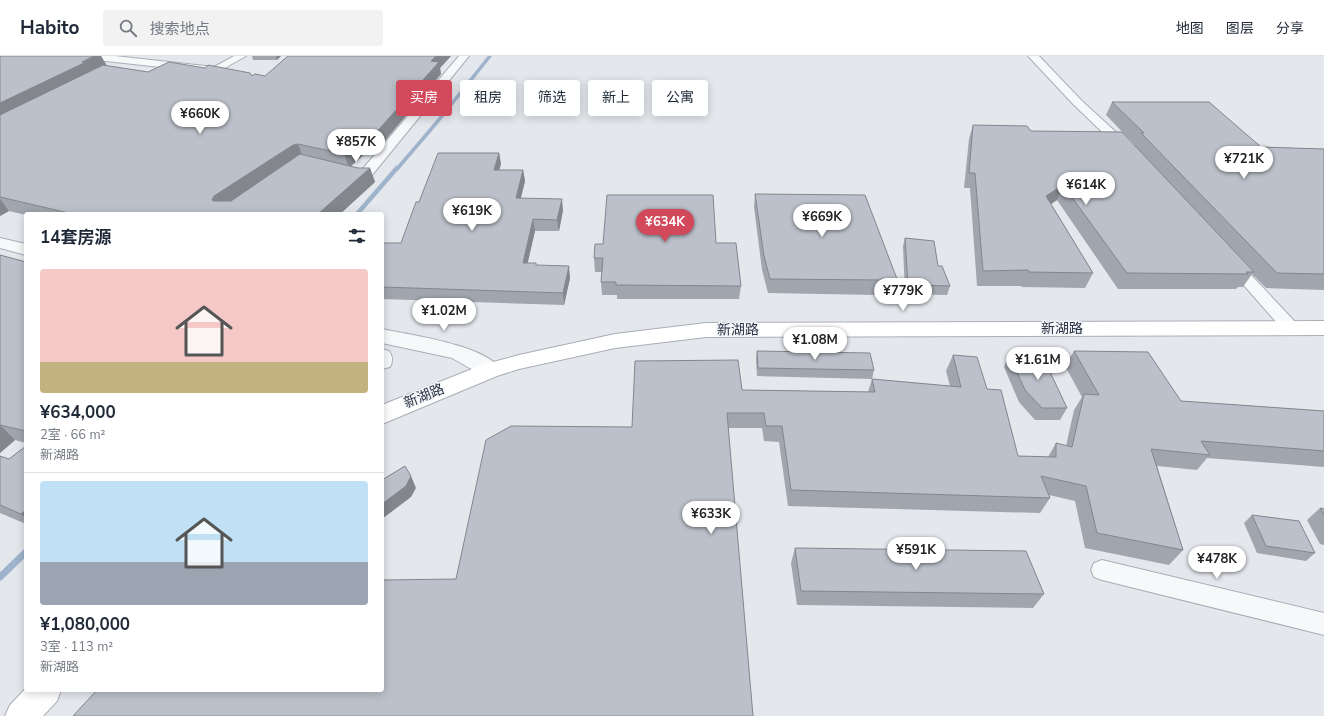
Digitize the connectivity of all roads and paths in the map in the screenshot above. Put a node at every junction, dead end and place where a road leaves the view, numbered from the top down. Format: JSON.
{"nodes":[{"id":1,"x":87,"y":56,"type":"edge"},
{"id":2,"x":241,"y":56,"type":"edge"},
{"id":3,"x":464,"y":56,"type":"edge"},
{"id":4,"x":1033,"y":56,"type":"edge"},
{"id":5,"x":130,"y":62,"type":"junction"},
{"id":6,"x":116,"y":69,"type":"edge"},
{"id":7,"x":1136,"y":160,"type":"edge"},
{"id":8,"x":341,"y":172,"type":"edge"},
{"id":9,"x":0,"y":244,"type":"edge"},
{"id":10,"x":24,"y":250,"type":"edge"},
{"id":11,"x":1222,"y":252,"type":"edge"},
{"id":12,"x":1291,"y":328,"type":"junction"},
{"id":13,"x":1324,"y":328,"type":"edge"},
{"id":14,"x":384,"y":336,"type":"edge"},
{"id":15,"x":490,"y":370,"type":"junction"},
{"id":16,"x":384,"y":414,"type":"edge"},
{"id":17,"x":1102,"y":570,"type":"dead end"},
{"id":18,"x":1324,"y":624,"type":"edge"},
{"id":19,"x":44,"y":692,"type":"edge"},
{"id":20,"x":21,"y":716,"type":"edge"}],
"edges":[{"from":1,"to":5,"type":"street"},
{"from":2,"to":5,"type":"street"},
{"from":3,"to":8,"type":"street"},
{"from":4,"to":7,"type":"street"},
{"from":5,"to":6,"type":"street"},
{"from":9,"to":10,"type":"street"},
{"from":11,"to":12,"type":"street"},
{"from":12,"to":13,"type":"main road","name":"新湖路"},
{"from":12,"to":15,"type":"main road","name":"新湖路"},
{"from":14,"to":15,"type":"street"},
{"from":15,"to":16,"type":"main road","name":"新湖路"},
{"from":17,"to":18,"type":"street"},
{"from":19,"to":20,"type":"main road"}]}
